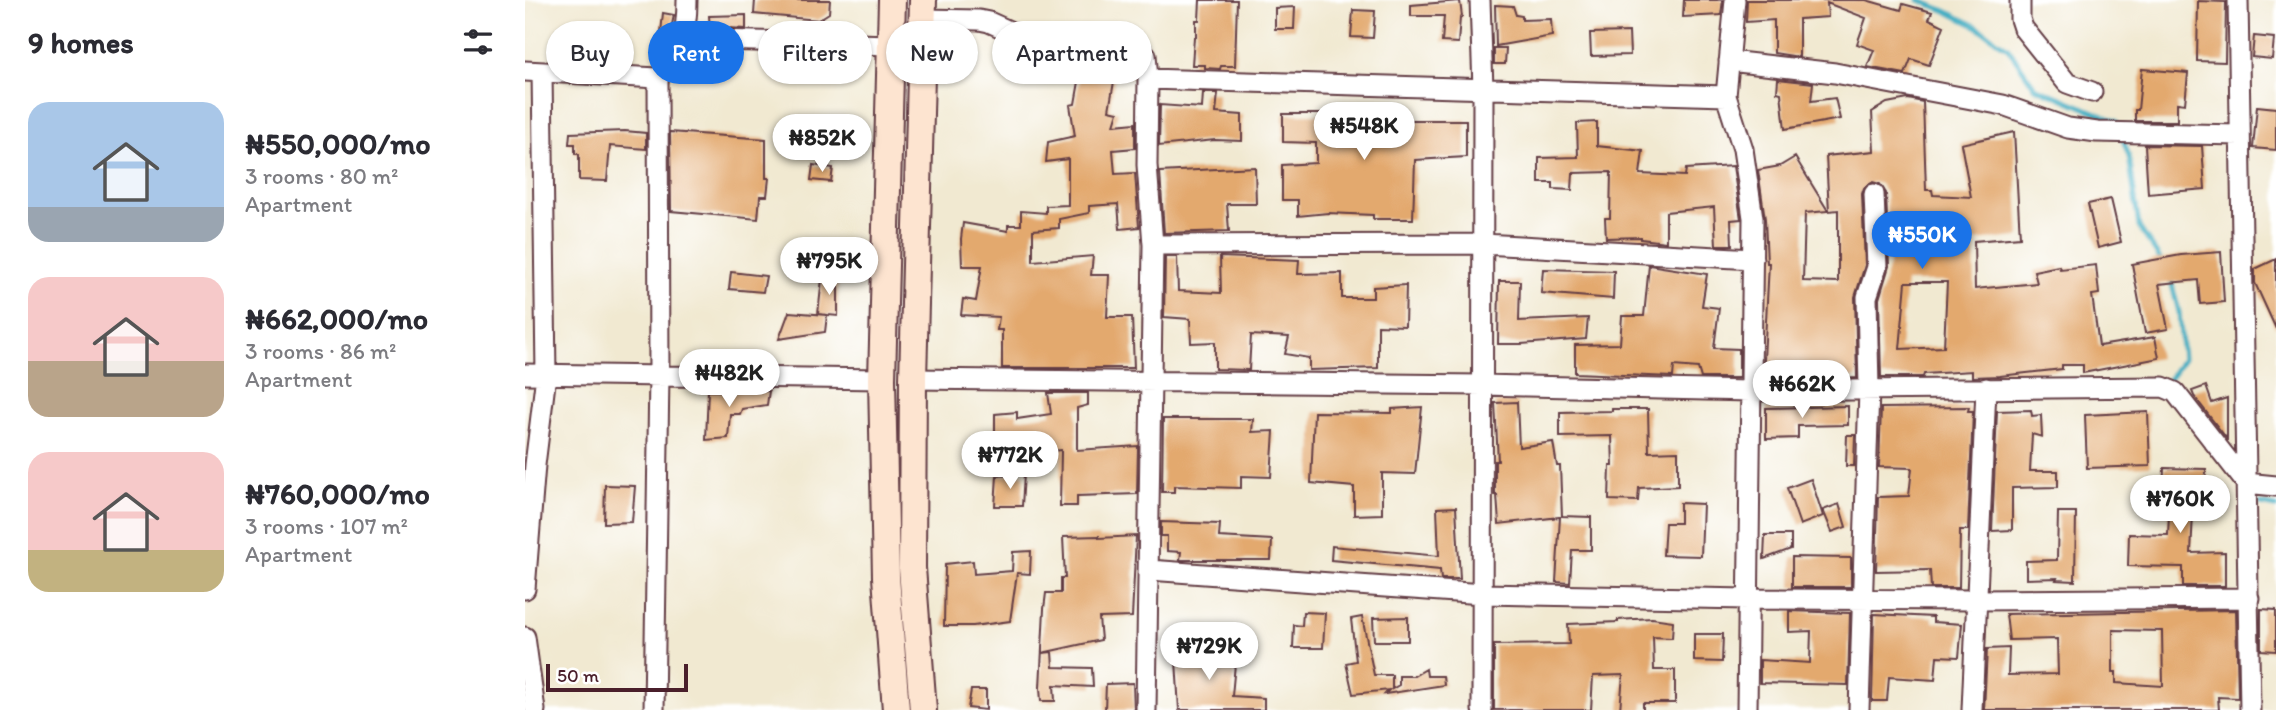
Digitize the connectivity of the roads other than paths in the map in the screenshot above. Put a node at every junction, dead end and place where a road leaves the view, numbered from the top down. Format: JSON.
{"nodes":[{"id":1,"x":687,"y":0,"type":"edge"},
{"id":2,"x":892,"y":0,"type":"edge"},
{"id":3,"x":1480,"y":0,"type":"edge"},
{"id":4,"x":1735,"y":0,"type":"edge"},
{"id":5,"x":2020,"y":0,"type":"edge"},
{"id":6,"x":2238,"y":0,"type":"edge"},
{"id":7,"x":923,"y":9,"type":"edge"},
{"id":8,"x":687,"y":21,"type":"edge"},
{"id":9,"x":892,"y":21,"type":"edge"},
{"id":10,"x":992,"y":23,"type":"edge"},
{"id":11,"x":744,"y":40,"type":"edge"},
{"id":12,"x":886,"y":45,"type":"edge"},
{"id":13,"x":1729,"y":61,"type":"junction"},
{"id":14,"x":534,"y":71,"type":"edge"},
{"id":15,"x":648,"y":77,"type":"edge"},
{"id":16,"x":1152,"y":79,"type":"edge"},
{"id":17,"x":658,"y":84,"type":"edge"},
{"id":18,"x":890,"y":84,"type":"edge"},
{"id":19,"x":1148,"y":84,"type":"edge"},
{"id":20,"x":1483,"y":89,"type":"junction"},
{"id":21,"x":2092,"y":92,"type":"dead end"},
{"id":22,"x":1726,"y":96,"type":"junction"},
{"id":23,"x":2239,"y":135,"type":"junction"},
{"id":24,"x":1874,"y":194,"type":"dead end"},
{"id":25,"x":1483,"y":244,"type":"junction"},
{"id":26,"x":1153,"y":245,"type":"junction"},
{"id":27,"x":1753,"y":259,"type":"junction"},
{"id":28,"x":525,"y":374,"type":"edge"},
{"id":29,"x":546,"y":375,"type":"junction"},
{"id":30,"x":659,"y":375,"type":"junction"},
{"id":31,"x":882,"y":379,"type":"junction"},
{"id":32,"x":913,"y":379,"type":"junction"},
{"id":33,"x":1149,"y":381,"type":"junction"},
{"id":34,"x":1483,"y":385,"type":"junction"},
{"id":35,"x":1986,"y":388,"type":"junction"},
{"id":36,"x":1869,"y":389,"type":"junction"},
{"id":37,"x":1750,"y":391,"type":"junction"},
{"id":38,"x":2246,"y":483,"type":"junction"},
{"id":39,"x":2276,"y":486,"type":"edge"},
{"id":40,"x":1149,"y":570,"type":"junction"},
{"id":41,"x":525,"y":589,"type":"edge"},
{"id":42,"x":1483,"y":594,"type":"junction"},
{"id":43,"x":1863,"y":598,"type":"junction"},
{"id":44,"x":2249,"y":598,"type":"junction"},
{"id":45,"x":1747,"y":599,"type":"junction"},
{"id":46,"x":1978,"y":600,"type":"junction"},
{"id":47,"x":525,"y":637,"type":"edge"},
{"id":48,"x":535,"y":710,"type":"edge"},
{"id":49,"x":654,"y":710,"type":"edge"},
{"id":50,"x":896,"y":710,"type":"edge"},
{"id":51,"x":923,"y":710,"type":"edge"},
{"id":52,"x":1146,"y":710,"type":"edge"},
{"id":53,"x":1482,"y":710,"type":"edge"},
{"id":54,"x":1747,"y":710,"type":"edge"},
{"id":55,"x":1860,"y":710,"type":"edge"},
{"id":56,"x":1972,"y":710,"type":"edge"},
{"id":57,"x":2250,"y":710,"type":"edge"}],
"edges":[{"from":1,"to":8,"type":"street"},
{"from":2,"to":9,"type":"street"},
{"from":3,"to":20,"type":"street"},
{"from":4,"to":13,"type":"street"},
{"from":5,"to":21,"type":"street"},
{"from":6,"to":23,"type":"street"},
{"from":7,"to":10,"type":"street"},
{"from":7,"to":32,"type":"street"},
{"from":11,"to":12,"type":"street"},
{"from":13,"to":22,"type":"street"},
{"from":13,"to":23,"type":"street"},
{"from":14,"to":15,"type":"street"},
{"from":14,"to":29,"type":"street"},
{"from":16,"to":20,"type":"street"},
{"from":17,"to":30,"type":"street"},
{"from":18,"to":31,"type":"street"},
{"from":19,"to":26,"type":"street"},
{"from":20,"to":22,"type":"street"},
{"from":20,"to":25,"type":"street"},
{"from":22,"to":27,"type":"street"},
{"from":23,"to":38,"type":"street"},
{"from":24,"to":36,"type":"street"},
{"from":25,"to":26,"type":"street"},
{"from":25,"to":27,"type":"street"},
{"from":25,"to":34,"type":"street"},
{"from":26,"to":33,"type":"street"},
{"from":27,"to":37,"type":"street"},
{"from":28,"to":29,"type":"street"},
{"from":29,"to":30,"type":"street"},
{"from":29,"to":41,"type":"street"},
{"from":30,"to":31,"type":"street"},
{"from":30,"to":49,"type":"street"},
{"from":31,"to":50,"type":"street"},
{"from":32,"to":33,"type":"street"},
{"from":32,"to":51,"type":"street"},
{"from":33,"to":34,"type":"street"},
{"from":33,"to":40,"type":"street"},
{"from":34,"to":37,"type":"street"},
{"from":34,"to":42,"type":"street"},
{"from":35,"to":36,"type":"street"},
{"from":35,"to":38,"type":"street"},
{"from":35,"to":46,"type":"street"},
{"from":36,"to":37,"type":"street"},
{"from":36,"to":43,"type":"street"},
{"from":37,"to":45,"type":"street"},
{"from":38,"to":39,"type":"street"},
{"from":38,"to":44,"type":"street"},
{"from":40,"to":42,"type":"street"},
{"from":40,"to":52,"type":"street"},
{"from":42,"to":45,"type":"street"},
{"from":42,"to":53,"type":"street"},
{"from":43,"to":45,"type":"street"},
{"from":43,"to":46,"type":"street"},
{"from":43,"to":55,"type":"street"},
{"from":44,"to":46,"type":"street"},
{"from":44,"to":57,"type":"street"},
{"from":45,"to":54,"type":"street"},
{"from":46,"to":56,"type":"street"},
{"from":47,"to":48,"type":"street"}]}
